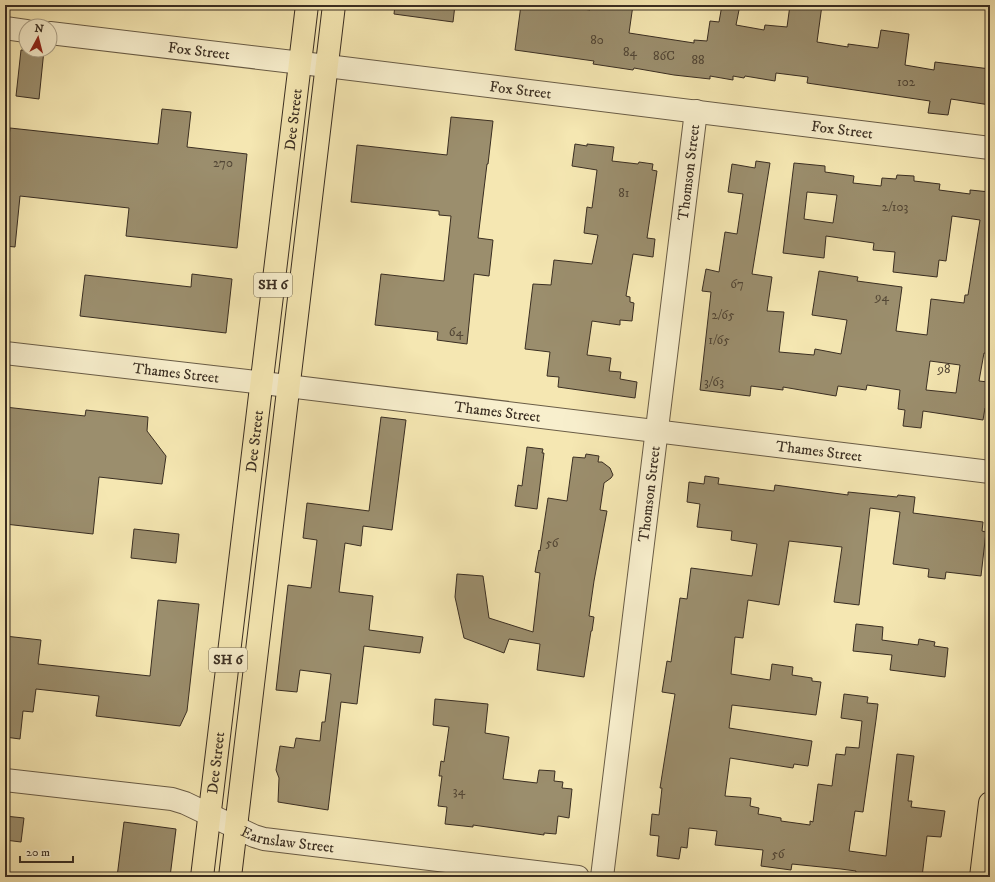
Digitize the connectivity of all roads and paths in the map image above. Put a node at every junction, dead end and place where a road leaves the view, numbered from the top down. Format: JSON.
{"nodes":[{"id":1,"x":307,"y":5,"type":"edge"},
{"id":2,"x":334,"y":5,"type":"edge"},
{"id":3,"x":5,"y":28,"type":"edge"},
{"id":4,"x":18,"y":30,"type":"edge"},
{"id":5,"x":58,"y":35,"type":"edge"},
{"id":6,"x":300,"y":63,"type":"junction"},
{"id":7,"x":327,"y":66,"type":"junction"},
{"id":8,"x":696,"y":111,"type":"junction"},
{"id":9,"x":990,"y":148,"type":"edge"},
{"id":10,"x":5,"y":353,"type":"edge"},
{"id":11,"x":261,"y":383,"type":"junction"},
{"id":12,"x":289,"y":387,"type":"junction"},
{"id":13,"x":656,"y":432,"type":"junction"},
{"id":14,"x":990,"y":472,"type":"edge"},
{"id":15,"x":5,"y":780,"type":"edge"},
{"id":16,"x":990,"y":802,"type":"edge"},
{"id":17,"x":210,"y":815,"type":"junction"},
{"id":18,"x":236,"y":828,"type":"junction"},
{"id":19,"x":202,"y":877,"type":"edge"},
{"id":20,"x":230,"y":877,"type":"edge"},
{"id":21,"x":578,"y":877,"type":"edge"},
{"id":22,"x":602,"y":877,"type":"edge"},
{"id":23,"x":981,"y":877,"type":"edge"}],
"edges":[{"from":1,"to":6,"type":"main road","name":"Dee Street","number":"SH 6"},
{"from":2,"to":7,"type":"main road","name":"Dee Street","number":"SH 6"},
{"from":3,"to":4,"type":"street"},
{"from":5,"to":6,"type":"street","name":"Fox Street"},
{"from":6,"to":7,"type":"street","name":"Fox Street"},
{"from":6,"to":11,"type":"main road","name":"Dee Street","number":"SH 6"},
{"from":7,"to":8,"type":"street","name":"Fox Street"},
{"from":7,"to":12,"type":"main road","name":"Dee Street","number":"SH 6"},
{"from":8,"to":9,"type":"street","name":"Fox Street"},
{"from":8,"to":13,"type":"street","name":"Thomson Street"},
{"from":10,"to":11,"type":"street","name":"Thames Street"},
{"from":11,"to":12,"type":"street","name":"Thames Street"},
{"from":11,"to":17,"type":"main road","name":"Dee Street","number":"SH 6"},
{"from":12,"to":13,"type":"street","name":"Thames Street"},
{"from":12,"to":18,"type":"main road","name":"Dee Street","number":"SH 6"},
{"from":13,"to":14,"type":"street","name":"Thames Street"},
{"from":13,"to":22,"type":"street","name":"Thomson Street"},
{"from":15,"to":17,"type":"street","name":"Earnslaw Street"},
{"from":16,"to":23,"type":"main road"},
{"from":17,"to":18,"type":"street","name":"Earnslaw Street"},
{"from":17,"to":19,"type":"main road","name":"Dee Street","number":"SH 6"},
{"from":18,"to":20,"type":"main road","name":"Dee Street","number":"SH 6"},
{"from":18,"to":21,"type":"street","name":"Earnslaw Street"}]}
